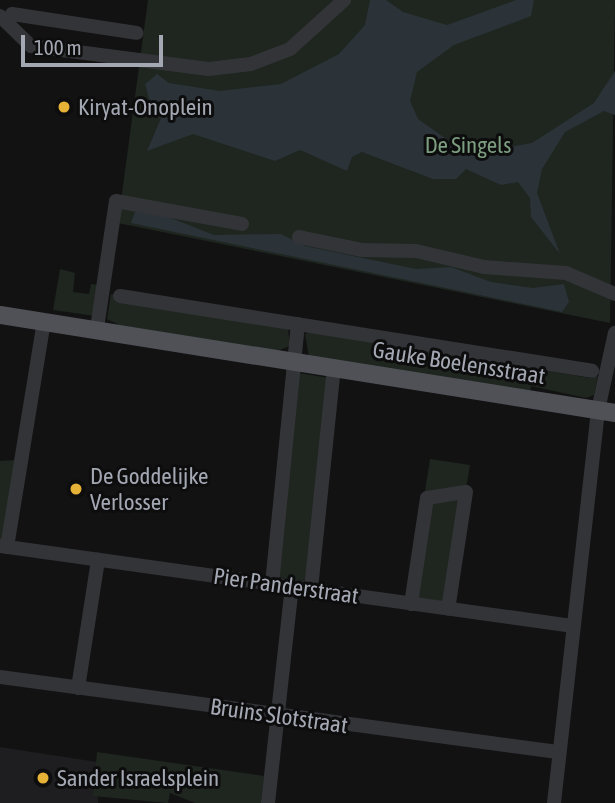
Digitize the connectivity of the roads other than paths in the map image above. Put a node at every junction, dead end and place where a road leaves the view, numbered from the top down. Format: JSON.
{"nodes":[{"id":1,"x":344,"y":0,"type":"edge"},
{"id":2,"x":6,"y":15,"type":"edge"},
{"id":3,"x":137,"y":33,"type":"dead end"},
{"id":4,"x":242,"y":224,"type":"dead end"},
{"id":5,"x":299,"y":237,"type":"dead end"},
{"id":6,"x":615,"y":294,"type":"edge"},
{"id":7,"x":120,"y":296,"type":"dead end"},
{"id":8,"x":0,"y":315,"type":"edge"},
{"id":9,"x":44,"y":322,"type":"junction"},
{"id":10,"x":298,"y":324,"type":"junction"},
{"id":11,"x":97,"y":328,"type":"junction"},
{"id":12,"x":615,"y":332,"type":"edge"},
{"id":13,"x":296,"y":361,"type":"junction"},
{"id":14,"x":334,"y":367,"type":"junction"},
{"id":15,"x":592,"y":371,"type":"dead end"},
{"id":16,"x":607,"y":412,"type":"edge"},
{"id":17,"x":4,"y":546,"type":"edge"},
{"id":18,"x":98,"y":560,"type":"junction"},
{"id":19,"x":272,"y":584,"type":"junction"},
{"id":20,"x":292,"y":587,"type":"junction"},
{"id":21,"x":310,"y":589,"type":"junction"},
{"id":22,"x":411,"y":604,"type":"junction"},
{"id":23,"x":447,"y":609,"type":"junction"},
{"id":24,"x":573,"y":626,"type":"junction"},
{"id":25,"x":0,"y":677,"type":"edge"},
{"id":26,"x":78,"y":688,"type":"junction"},
{"id":27,"x":277,"y":716,"type":"junction"},
{"id":28,"x":558,"y":752,"type":"junction"},
{"id":29,"x":268,"y":803,"type":"edge"},
{"id":30,"x":554,"y":803,"type":"edge"}],
"edges":[{"from":1,"to":2,"type":"street"},
{"from":2,"to":3,"type":"street"},
{"from":4,"to":11,"type":"street"},
{"from":5,"to":6,"type":"street"},
{"from":7,"to":10,"type":"street","name":"Gauke Boelensstraat"},
{"from":8,"to":9,"type":"main road","name":"Gauke Boelensstraat"},
{"from":9,"to":11,"type":"main road","name":"Gauke Boelensstraat"},
{"from":9,"to":17,"type":"street"},
{"from":10,"to":13,"type":"street"},
{"from":10,"to":15,"type":"street","name":"Gauke Boelensstraat"},
{"from":11,"to":13,"type":"main road","name":"Gauke Boelensstraat"},
{"from":12,"to":16,"type":"street"},
{"from":13,"to":14,"type":"main road","name":"Gauke Boelensstraat"},
{"from":13,"to":19,"type":"street"},
{"from":14,"to":16,"type":"main road","name":"Gauke Boelensstraat"},
{"from":14,"to":21,"type":"street"},
{"from":16,"to":24,"type":"street"},
{"from":17,"to":18,"type":"street","name":"Pier Panderstraat"},
{"from":18,"to":19,"type":"street","name":"Pier Panderstraat"},
{"from":18,"to":26,"type":"street"},
{"from":19,"to":20,"type":"street","name":"Pier Panderstraat"},
{"from":20,"to":21,"type":"street","name":"Pier Panderstraat"},
{"from":20,"to":27,"type":"street"},
{"from":21,"to":22,"type":"street","name":"Pier Panderstraat"},
{"from":22,"to":23,"type":"street","name":"Pier Panderstraat"},
{"from":22,"to":23,"type":"street"},
{"from":23,"to":24,"type":"street","name":"Pier Panderstraat"},
{"from":24,"to":28,"type":"street"},
{"from":25,"to":26,"type":"street","name":"Bruins Slotstraat"},
{"from":26,"to":27,"type":"street","name":"Bruins Slotstraat"},
{"from":27,"to":28,"type":"street","name":"Bruins Slotstraat"},
{"from":27,"to":29,"type":"street"},
{"from":28,"to":30,"type":"street"}]}
